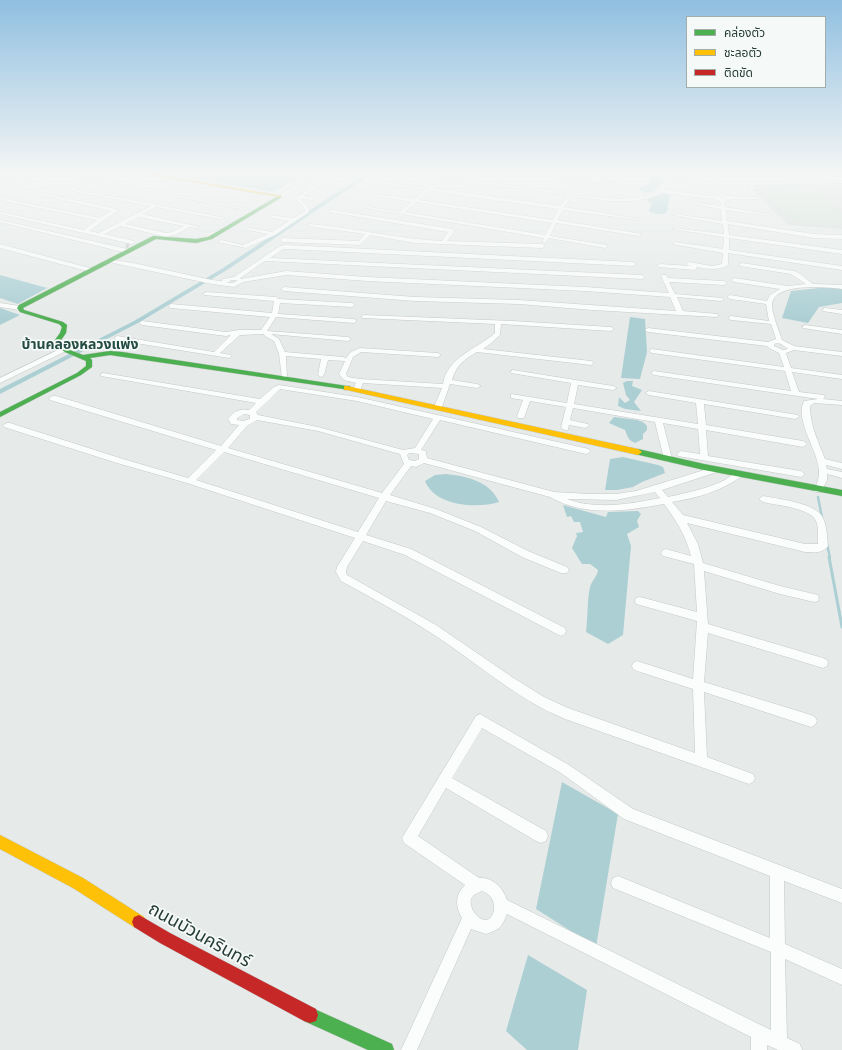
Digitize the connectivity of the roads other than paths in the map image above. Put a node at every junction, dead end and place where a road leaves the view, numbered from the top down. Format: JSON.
{"nodes":[{"id":1,"x":11,"y":223,"type":"edge"},
{"id":2,"x":48,"y":223,"type":"edge"},
{"id":3,"x":98,"y":223,"type":"edge"},
{"id":4,"x":179,"y":223,"type":"edge"},
{"id":5,"x":233,"y":223,"type":"edge"},
{"id":6,"x":289,"y":223,"type":"edge"},
{"id":7,"x":407,"y":223,"type":"edge"},
{"id":8,"x":469,"y":223,"type":"edge"},
{"id":9,"x":554,"y":223,"type":"edge"},
{"id":10,"x":561,"y":223,"type":"edge"},
{"id":11,"x":725,"y":223,"type":"edge"},
{"id":12,"x":731,"y":223,"type":"edge"},
{"id":13,"x":120,"y":224,"type":"joint"},
{"id":14,"x":188,"y":225,"type":"junction"},
{"id":15,"x":310,"y":226,"type":"dead end"},
{"id":16,"x":198,"y":227,"type":"dead end"},
{"id":17,"x":250,"y":229,"type":"dead end"},
{"id":18,"x":674,"y":229,"type":"dead end"},
{"id":19,"x":86,"y":231,"type":"junction"},
{"id":20,"x":369,"y":233,"type":"junction"},
{"id":21,"x":101,"y":234,"type":"junction"},
{"id":22,"x":273,"y":234,"type":"junction"},
{"id":23,"x":640,"y":234,"type":"dead end"},
{"id":24,"x":548,"y":236,"type":"junction"},
{"id":25,"x":727,"y":237,"type":"junction"},
{"id":26,"x":842,"y":237,"type":"edge"},
{"id":27,"x":283,"y":240,"type":"dead end"},
{"id":28,"x":221,"y":242,"type":"dead end"},
{"id":29,"x":444,"y":242,"type":"junction"},
{"id":30,"x":675,"y":244,"type":"dead end"},
{"id":31,"x":132,"y":245,"type":"junction"},
{"id":32,"x":0,"y":246,"type":"edge"},
{"id":33,"x":605,"y":246,"type":"dead end"},
{"id":34,"x":312,"y":248,"type":"junction"},
{"id":35,"x":346,"y":250,"type":"junction"},
{"id":36,"x":379,"y":251,"type":"junction"},
{"id":37,"x":727,"y":252,"type":"junction"},
{"id":38,"x":842,"y":252,"type":"edge"},
{"id":39,"x":421,"y":253,"type":"junction"},
{"id":40,"x":458,"y":255,"type":"junction"},
{"id":41,"x":491,"y":257,"type":"junction"},
{"id":42,"x":527,"y":258,"type":"junction"},
{"id":43,"x":265,"y":259,"type":"junction"},
{"id":44,"x":110,"y":260,"type":"junction"},
{"id":45,"x":566,"y":260,"type":"junction"},
{"id":46,"x":305,"y":261,"type":"junction"},
{"id":47,"x":340,"y":263,"type":"junction"},
{"id":48,"x":374,"y":264,"type":"junction"},
{"id":49,"x":633,"y":264,"type":"dead end"},
{"id":50,"x":689,"y":264,"type":"dead end"},
{"id":51,"x":742,"y":265,"type":"dead end"},
{"id":52,"x":418,"y":266,"type":"junction"},
{"id":53,"x":454,"y":268,"type":"junction"},
{"id":54,"x":842,"y":268,"type":"edge"},
{"id":55,"x":716,"y":269,"type":"dead end"},
{"id":56,"x":91,"y":270,"type":"junction"},
{"id":57,"x":490,"y":270,"type":"junction"},
{"id":58,"x":526,"y":272,"type":"junction"},
{"id":59,"x":568,"y":274,"type":"junction"},
{"id":60,"x":642,"y":277,"type":"dead end"},
{"id":61,"x":238,"y":280,"type":"junction"},
{"id":62,"x":666,"y":280,"type":"junction"},
{"id":63,"x":734,"y":280,"type":"dead end"},
{"id":64,"x":724,"y":283,"type":"dead end"},
{"id":65,"x":811,"y":285,"type":"junction"},
{"id":66,"x":515,"y":286,"type":"junction"},
{"id":67,"x":364,"y":287,"type":"junction"},
{"id":68,"x":842,"y":287,"type":"edge"},
{"id":69,"x":789,"y":288,"type":"junction"},
{"id":70,"x":284,"y":289,"type":"dead end"},
{"id":71,"x":206,"y":294,"type":"dead end"},
{"id":72,"x":673,"y":295,"type":"junction"},
{"id":73,"x":730,"y":298,"type":"dead end"},
{"id":74,"x":721,"y":299,"type":"dead end"},
{"id":75,"x":278,"y":301,"type":"junction"},
{"id":76,"x":519,"y":302,"type":"junction"},
{"id":77,"x":769,"y":303,"type":"junction"},
{"id":78,"x":0,"y":305,"type":"edge"},
{"id":79,"x":352,"y":305,"type":"dead end"},
{"id":80,"x":171,"y":306,"type":"dead end"},
{"id":81,"x":20,"y":308,"type":"junction"},
{"id":82,"x":825,"y":310,"type":"dead end"},
{"id":83,"x":680,"y":312,"type":"junction"},
{"id":84,"x":842,"y":312,"type":"edge"},
{"id":85,"x":275,"y":314,"type":"junction"},
{"id":86,"x":716,"y":315,"type":"dead end"},
{"id":87,"x":364,"y":317,"type":"dead end"},
{"id":88,"x":731,"y":318,"type":"dead end"},
{"id":89,"x":354,"y":321,"type":"dead end"},
{"id":90,"x":142,"y":323,"type":"dead end"},
{"id":91,"x":498,"y":323,"type":"junction"},
{"id":92,"x":774,"y":323,"type":"junction"},
{"id":93,"x":805,"y":327,"type":"dead end"},
{"id":94,"x":611,"y":329,"type":"dead end"},
{"id":95,"x":648,"y":330,"type":"dead end"},
{"id":96,"x":239,"y":332,"type":"junction"},
{"id":97,"x":842,"y":332,"type":"edge"},
{"id":98,"x":262,"y":333,"type":"junction"},
{"id":99,"x":117,"y":338,"type":"dead end"},
{"id":100,"x":348,"y":340,"type":"dead end"},
{"id":101,"x":780,"y":342,"type":"junction"},
{"id":102,"x":770,"y":344,"type":"junction"},
{"id":103,"x":792,"y":348,"type":"junction"},
{"id":104,"x":66,"y":350,"type":"junction"},
{"id":105,"x":477,"y":350,"type":"junction"},
{"id":106,"x":652,"y":351,"type":"dead end"},
{"id":107,"x":782,"y":352,"type":"junction"},
{"id":108,"x":215,"y":354,"type":"junction"},
{"id":109,"x":282,"y":354,"type":"junction"},
{"id":110,"x":842,"y":354,"type":"edge"},
{"id":111,"x":438,"y":355,"type":"dead end"},
{"id":112,"x":81,"y":356,"type":"junction"},
{"id":113,"x":229,"y":356,"type":"dead end"},
{"id":114,"x":325,"y":358,"type":"junction"},
{"id":115,"x":343,"y":359,"type":"dead end"},
{"id":116,"x":591,"y":363,"type":"dead end"},
{"id":117,"x":788,"y":369,"type":"junction"},
{"id":118,"x":513,"y":372,"type":"dead end"},
{"id":119,"x":654,"y":373,"type":"dead end"},
{"id":120,"x":103,"y":375,"type":"dead end"},
{"id":121,"x":321,"y":375,"type":"dead end"},
{"id":122,"x":284,"y":377,"type":"junction"},
{"id":123,"x":842,"y":377,"type":"edge"},
{"id":124,"x":0,"y":381,"type":"edge"},
{"id":125,"x":575,"y":382,"type":"junction"},
{"id":126,"x":447,"y":384,"type":"junction"},
{"id":127,"x":359,"y":385,"type":"junction"},
{"id":128,"x":477,"y":386,"type":"dead end"},
{"id":129,"x":613,"y":388,"type":"dead end"},
{"id":130,"x":649,"y":393,"type":"dead end"},
{"id":131,"x":796,"y":394,"type":"junction"},
{"id":132,"x":514,"y":396,"type":"dead end"},
{"id":133,"x":53,"y":398,"type":"dead end"},
{"id":134,"x":527,"y":398,"type":"junction"},
{"id":135,"x":700,"y":401,"type":"junction"},
{"id":136,"x":263,"y":402,"type":"junction"},
{"id":137,"x":842,"y":402,"type":"edge"},
{"id":138,"x":570,"y":406,"type":"junction"},
{"id":139,"x":438,"y":407,"type":"junction"},
{"id":140,"x":0,"y":415,"type":"edge"},
{"id":141,"x":252,"y":415,"type":"junction"},
{"id":142,"x":521,"y":416,"type":"dead end"},
{"id":143,"x":438,"y":417,"type":"junction"},
{"id":144,"x":795,"y":417,"type":"dead end"},
{"id":145,"x":658,"y":420,"type":"junction"},
{"id":146,"x":244,"y":424,"type":"junction"},
{"id":147,"x":7,"y":425,"type":"dead end"},
{"id":148,"x":585,"y":426,"type":"dead end"},
{"id":149,"x":702,"y":428,"type":"junction"},
{"id":150,"x":803,"y":444,"type":"dead end"},
{"id":151,"x":223,"y":448,"type":"junction"},
{"id":152,"x":417,"y":450,"type":"junction"},
{"id":153,"x":586,"y":451,"type":"dead end"},
{"id":154,"x":405,"y":453,"type":"junction"},
{"id":155,"x":681,"y":454,"type":"dead end"},
{"id":156,"x":704,"y":458,"type":"junction"},
{"id":157,"x":668,"y":459,"type":"junction"},
{"id":158,"x":423,"y":460,"type":"junction"},
{"id":159,"x":821,"y":461,"type":"junction"},
{"id":160,"x":409,"y":463,"type":"junction"},
{"id":161,"x":842,"y":466,"type":"edge"},
{"id":162,"x":714,"y":470,"type":"junction"},
{"id":163,"x":825,"y":472,"type":"junction"},
{"id":164,"x":739,"y":474,"type":"junction"},
{"id":165,"x":801,"y":474,"type":"dead end"},
{"id":166,"x":842,"y":475,"type":"edge"},
{"id":167,"x":190,"y":481,"type":"junction"},
{"id":168,"x":656,"y":488,"type":"junction"},
{"id":169,"x":818,"y":490,"type":"junction"},
{"id":170,"x":842,"y":493,"type":"edge"},
{"id":171,"x":553,"y":495,"type":"junction"},
{"id":172,"x":384,"y":497,"type":"junction"},
{"id":173,"x":763,"y":499,"type":"dead end"},
{"id":174,"x":665,"y":500,"type":"junction"},
{"id":175,"x":680,"y":518,"type":"junction"},
{"id":176,"x":361,"y":536,"type":"junction"},
{"id":177,"x":666,"y":553,"type":"dead end"},
{"id":178,"x":699,"y":563,"type":"junction"},
{"id":179,"x":564,"y":570,"type":"dead end"},
{"id":180,"x":814,"y":598,"type":"dead end"},
{"id":181,"x":640,"y":601,"type":"dead end"},
{"id":182,"x":703,"y":623,"type":"junction"},
{"id":183,"x":561,"y":631,"type":"dead end"},
{"id":184,"x":823,"y":663,"type":"dead end"},
{"id":185,"x":637,"y":666,"type":"dead end"},
{"id":186,"x":698,"y":685,"type":"junction"},
{"id":187,"x":811,"y":721,"type":"dead end"},
{"id":188,"x":701,"y":762,"type":"junction"},
{"id":189,"x":749,"y":778,"type":"dead end"},
{"id":190,"x":444,"y":780,"type":"junction"},
{"id":191,"x":541,"y":836,"type":"dead end"},
{"id":192,"x":0,"y":842,"type":"edge"},
{"id":193,"x":777,"y":872,"type":"junction"},
{"id":194,"x":618,"y":883,"type":"dead end"},
{"id":195,"x":478,"y":885,"type":"junction"},
{"id":196,"x":842,"y":896,"type":"edge"},
{"id":197,"x":501,"y":904,"type":"junction"},
{"id":198,"x":469,"y":918,"type":"junction"},
{"id":199,"x":778,"y":948,"type":"junction"},
{"id":200,"x":842,"y":977,"type":"edge"},
{"id":201,"x":759,"y":1032,"type":"junction"},
{"id":202,"x":779,"y":1042,"type":"junction"},
{"id":203,"x":386,"y":1050,"type":"edge"},
{"id":204,"x":409,"y":1050,"type":"edge"},
{"id":205,"x":759,"y":1050,"type":"edge"},
{"id":206,"x":794,"y":1050,"type":"edge"}],
"edges":[{"from":1,"to":31,"type":"street"},
{"from":2,"to":19,"type":"street"},
{"from":3,"to":19,"type":"street"},
{"from":4,"to":14,"type":"street"},
{"from":5,"to":31,"type":"street"},
{"from":6,"to":22,"type":"street"},
{"from":7,"to":29,"type":"street"},
{"from":8,"to":24,"type":"street"},
{"from":9,"to":24,"type":"street"},
{"from":10,"to":23,"type":"street"},
{"from":11,"to":25,"type":"street"},
{"from":12,"to":26,"type":"street"},
{"from":13,"to":14,"type":"street"},
{"from":13,"to":21,"type":"street"},
{"from":14,"to":16,"type":"street"},
{"from":15,"to":20,"type":"street"},
{"from":17,"to":22,"type":"street"},
{"from":18,"to":25,"type":"street"},
{"from":19,"to":21,"type":"street"},
{"from":20,"to":27,"type":"street"},
{"from":20,"to":29,"type":"street"},
{"from":21,"to":31,"type":"street"},
{"from":22,"to":28,"type":"street"},
{"from":24,"to":29,"type":"street"},
{"from":24,"to":33,"type":"street"},
{"from":25,"to":37,"type":"street"},
{"from":25,"to":38,"type":"street"},
{"from":30,"to":37,"type":"street"},
{"from":31,"to":44,"type":"street"},
{"from":32,"to":56,"type":"street"},
{"from":34,"to":35,"type":"street"},
{"from":34,"to":43,"type":"street"},
{"from":34,"to":46,"type":"street"},
{"from":35,"to":36,"type":"street"},
{"from":35,"to":47,"type":"street"},
{"from":36,"to":39,"type":"street"},
{"from":36,"to":48,"type":"street"},
{"from":37,"to":50,"type":"street"},
{"from":37,"to":54,"type":"street"},
{"from":39,"to":40,"type":"street"},
{"from":39,"to":52,"type":"street"},
{"from":40,"to":41,"type":"street"},
{"from":40,"to":53,"type":"street"},
{"from":41,"to":42,"type":"street"},
{"from":41,"to":57,"type":"street"},
{"from":42,"to":45,"type":"street"},
{"from":42,"to":58,"type":"street"},
{"from":43,"to":46,"type":"street"},
{"from":43,"to":61,"type":"street"},
{"from":44,"to":56,"type":"street"},
{"from":44,"to":61,"type":"street"},
{"from":45,"to":49,"type":"street"},
{"from":45,"to":59,"type":"street"},
{"from":46,"to":47,"type":"street"},
{"from":47,"to":48,"type":"street"},
{"from":48,"to":52,"type":"street"},
{"from":51,"to":65,"type":"street"},
{"from":52,"to":53,"type":"street"},
{"from":53,"to":57,"type":"street"},
{"from":55,"to":62,"type":"street"},
{"from":56,"to":81,"type":"street"},
{"from":57,"to":58,"type":"street"},
{"from":58,"to":59,"type":"street"},
{"from":59,"to":60,"type":"street"},
{"from":61,"to":67,"type":"street"},
{"from":62,"to":64,"type":"street"},
{"from":62,"to":72,"type":"street"},
{"from":63,"to":69,"type":"street"},
{"from":65,"to":68,"type":"street"},
{"from":65,"to":69,"type":"street"},
{"from":66,"to":67,"type":"street"},
{"from":66,"to":72,"type":"street"},
{"from":66,"to":76,"type":"street"},
{"from":67,"to":70,"type":"street"},
{"from":67,"to":76,"type":"street"},
{"from":69,"to":77,"type":"street"},
{"from":71,"to":75,"type":"street"},
{"from":72,"to":74,"type":"street"},
{"from":72,"to":83,"type":"street"},
{"from":73,"to":77,"type":"street"},
{"from":75,"to":79,"type":"street"},
{"from":75,"to":85,"type":"street"},
{"from":76,"to":83,"type":"street"},
{"from":77,"to":92,"type":"street"},
{"from":78,"to":81,"type":"street"},
{"from":80,"to":85,"type":"street"},
{"from":81,"to":104,"type":"street"},
{"from":82,"to":84,"type":"street"},
{"from":83,"to":86,"type":"street"},
{"from":85,"to":89,"type":"street"},
{"from":85,"to":98,"type":"street"},
{"from":87,"to":91,"type":"street"},
{"from":88,"to":92,"type":"street"},
{"from":90,"to":96,"type":"street"},
{"from":91,"to":94,"type":"street"},
{"from":91,"to":105,"type":"street"},
{"from":92,"to":101,"type":"street"},
{"from":93,"to":97,"type":"street"},
{"from":95,"to":102,"type":"street"},
{"from":96,"to":98,"type":"street"},
{"from":96,"to":108,"type":"street"},
{"from":98,"to":100,"type":"street"},
{"from":98,"to":109,"type":"street"},
{"from":99,"to":108,"type":"street"},
{"from":101,"to":102,"type":"street"},
{"from":101,"to":103,"type":"street"},
{"from":102,"to":107,"type":"street"},
{"from":103,"to":107,"type":"street"},
{"from":103,"to":110,"type":"street"},
{"from":104,"to":112,"type":"street"},
{"from":104,"to":124,"type":"street"},
{"from":105,"to":116,"type":"street"},
{"from":105,"to":126,"type":"street"},
{"from":106,"to":117,"type":"street"},
{"from":107,"to":117,"type":"street"},
{"from":108,"to":113,"type":"street"},
{"from":109,"to":114,"type":"street"},
{"from":109,"to":122,"type":"street"},
{"from":111,"to":127,"type":"street"},
{"from":112,"to":122,"type":"street"},
{"from":112,"to":140,"type":"street"},
{"from":114,"to":115,"type":"street"},
{"from":114,"to":121,"type":"street"},
{"from":117,"to":123,"type":"street"},
{"from":117,"to":131,"type":"street"},
{"from":118,"to":125,"type":"street"},
{"from":119,"to":131,"type":"street"},
{"from":120,"to":136,"type":"street"},
{"from":122,"to":127,"type":"street"},
{"from":125,"to":129,"type":"street"},
{"from":125,"to":138,"type":"street"},
{"from":126,"to":127,"type":"street"},
{"from":126,"to":128,"type":"street"},
{"from":126,"to":139,"type":"street"},
{"from":127,"to":139,"type":"street"},
{"from":130,"to":135,"type":"street"},
{"from":131,"to":137,"type":"street"},
{"from":132,"to":134,"type":"street"},
{"from":133,"to":151,"type":"street"},
{"from":134,"to":138,"type":"street"},
{"from":134,"to":142,"type":"street"},
{"from":135,"to":144,"type":"street"},
{"from":135,"to":149,"type":"street"},
{"from":136,"to":141,"type":"street"},
{"from":136,"to":143,"type":"street"},
{"from":137,"to":159,"type":"street"},
{"from":138,"to":145,"type":"street"},
{"from":138,"to":148,"type":"street"},
{"from":139,"to":157,"type":"street"},
{"from":141,"to":146,"type":"street"},
{"from":141,"to":146,"type":"street"},
{"from":141,"to":154,"type":"street"},
{"from":143,"to":152,"type":"street"},
{"from":143,"to":153,"type":"street"},
{"from":145,"to":149,"type":"street"},
{"from":145,"to":157,"type":"street"},
{"from":146,"to":151,"type":"street"},
{"from":147,"to":167,"type":"street"},
{"from":149,"to":150,"type":"street"},
{"from":149,"to":156,"type":"street"},
{"from":151,"to":167,"type":"street"},
{"from":151,"to":172,"type":"street"},
{"from":152,"to":154,"type":"street"},
{"from":152,"to":158,"type":"street"},
{"from":154,"to":160,"type":"street"},
{"from":155,"to":156,"type":"street"},
{"from":156,"to":165,"type":"street"},
{"from":157,"to":162,"type":"street"},
{"from":158,"to":160,"type":"street"},
{"from":158,"to":171,"type":"street"},
{"from":159,"to":161,"type":"street"},
{"from":159,"to":163,"type":"street"},
{"from":160,"to":172,"type":"street"},
{"from":162,"to":164,"type":"street"},
{"from":162,"to":168,"type":"street"},
{"from":163,"to":166,"type":"street"},
{"from":163,"to":169,"type":"street"},
{"from":164,"to":169,"type":"street"},
{"from":164,"to":174,"type":"street"},
{"from":167,"to":176,"type":"street"},
{"from":168,"to":171,"type":"street"},
{"from":168,"to":174,"type":"street"},
{"from":169,"to":170,"type":"street"},
{"from":171,"to":174,"type":"street"},
{"from":172,"to":176,"type":"street"},
{"from":172,"to":179,"type":"street"},
{"from":173,"to":175,"type":"street"},
{"from":174,"to":175,"type":"street"},
{"from":175,"to":178,"type":"street"},
{"from":176,"to":183,"type":"street"},
{"from":176,"to":188,"type":"street"},
{"from":177,"to":178,"type":"street"},
{"from":178,"to":180,"type":"street"},
{"from":178,"to":182,"type":"street"},
{"from":181,"to":182,"type":"street"},
{"from":182,"to":184,"type":"street"},
{"from":182,"to":186,"type":"street"},
{"from":185,"to":186,"type":"street"},
{"from":186,"to":187,"type":"street"},
{"from":186,"to":188,"type":"street"},
{"from":188,"to":189,"type":"street"},
{"from":190,"to":191,"type":"street"},
{"from":190,"to":193,"type":"street"},
{"from":190,"to":195,"type":"street"},
{"from":192,"to":203,"type":"street","name":"ถนนบัวนครินทร์"},
{"from":193,"to":196,"type":"street"},
{"from":193,"to":199,"type":"street"},
{"from":194,"to":199,"type":"street"},
{"from":195,"to":197,"type":"street"},
{"from":195,"to":198,"type":"street"},
{"from":197,"to":198,"type":"street"},
{"from":197,"to":201,"type":"street"},
{"from":198,"to":204,"type":"street"},
{"from":199,"to":200,"type":"street"},
{"from":199,"to":202,"type":"street"},
{"from":201,"to":202,"type":"street"},
{"from":201,"to":205,"type":"street"},
{"from":202,"to":206,"type":"street"}]}
